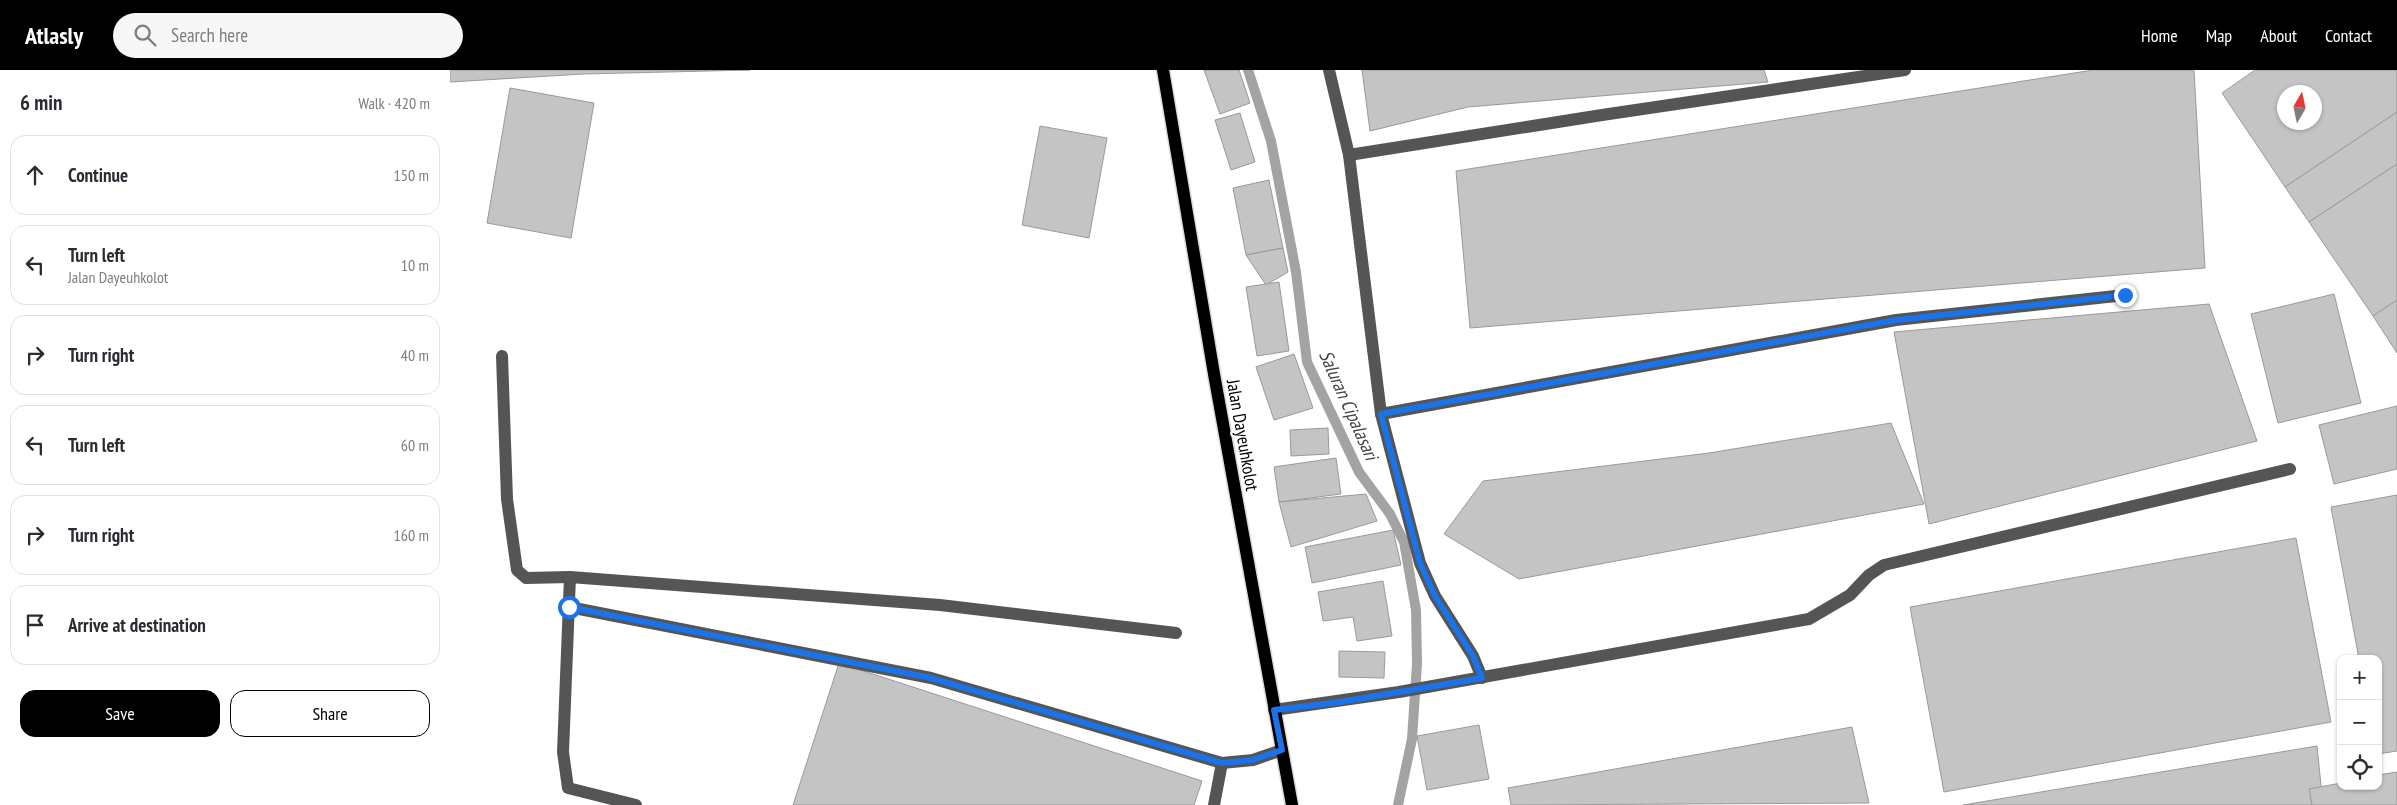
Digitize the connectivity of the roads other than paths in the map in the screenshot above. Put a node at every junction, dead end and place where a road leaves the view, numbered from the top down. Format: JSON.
{"nodes":[{"id":1,"x":1163,"y":70,"type":"edge"},
{"id":2,"x":1329,"y":70,"type":"edge"},
{"id":3,"x":1905,"y":70,"type":"edge"},
{"id":4,"x":1349,"y":155,"type":"junction"},
{"id":5,"x":2125,"y":295,"type":"dead end"},
{"id":6,"x":502,"y":356,"type":"dead end"},
{"id":7,"x":1381,"y":414,"type":"junction"},
{"id":8,"x":2290,"y":469,"type":"dead end"},
{"id":9,"x":570,"y":577,"type":"junction"},
{"id":10,"x":569,"y":607,"type":"junction"},
{"id":11,"x":1176,"y":633,"type":"dead end"},
{"id":12,"x":1482,"y":678,"type":"junction"},
{"id":13,"x":1274,"y":710,"type":"junction"},
{"id":14,"x":1282,"y":750,"type":"junction"},
{"id":15,"x":1222,"y":763,"type":"junction"},
{"id":16,"x":636,"y":805,"type":"edge"},
{"id":17,"x":1214,"y":805,"type":"edge"},
{"id":18,"x":1292,"y":805,"type":"edge"}],
"edges":[{"from":1,"to":13,"type":"main road","name":"Jalan Dayeuhkolot"},
{"from":2,"to":4,"type":"lane"},
{"from":3,"to":4,"type":"lane"},
{"from":4,"to":7,"type":"lane"},
{"from":5,"to":7,"type":"lane"},
{"from":6,"to":9,"type":"lane"},
{"from":7,"to":12,"type":"lane"},
{"from":8,"to":12,"type":"lane"},
{"from":9,"to":10,"type":"lane"},
{"from":9,"to":11,"type":"lane"},
{"from":10,"to":15,"type":"lane"},
{"from":10,"to":16,"type":"lane"},
{"from":12,"to":13,"type":"lane"},
{"from":13,"to":14,"type":"main road","name":"Jalan Dayeuhkolot"},
{"from":14,"to":15,"type":"lane"},
{"from":14,"to":18,"type":"main road","name":"Jalan Dayeuhkolot"},
{"from":15,"to":17,"type":"lane"}]}
